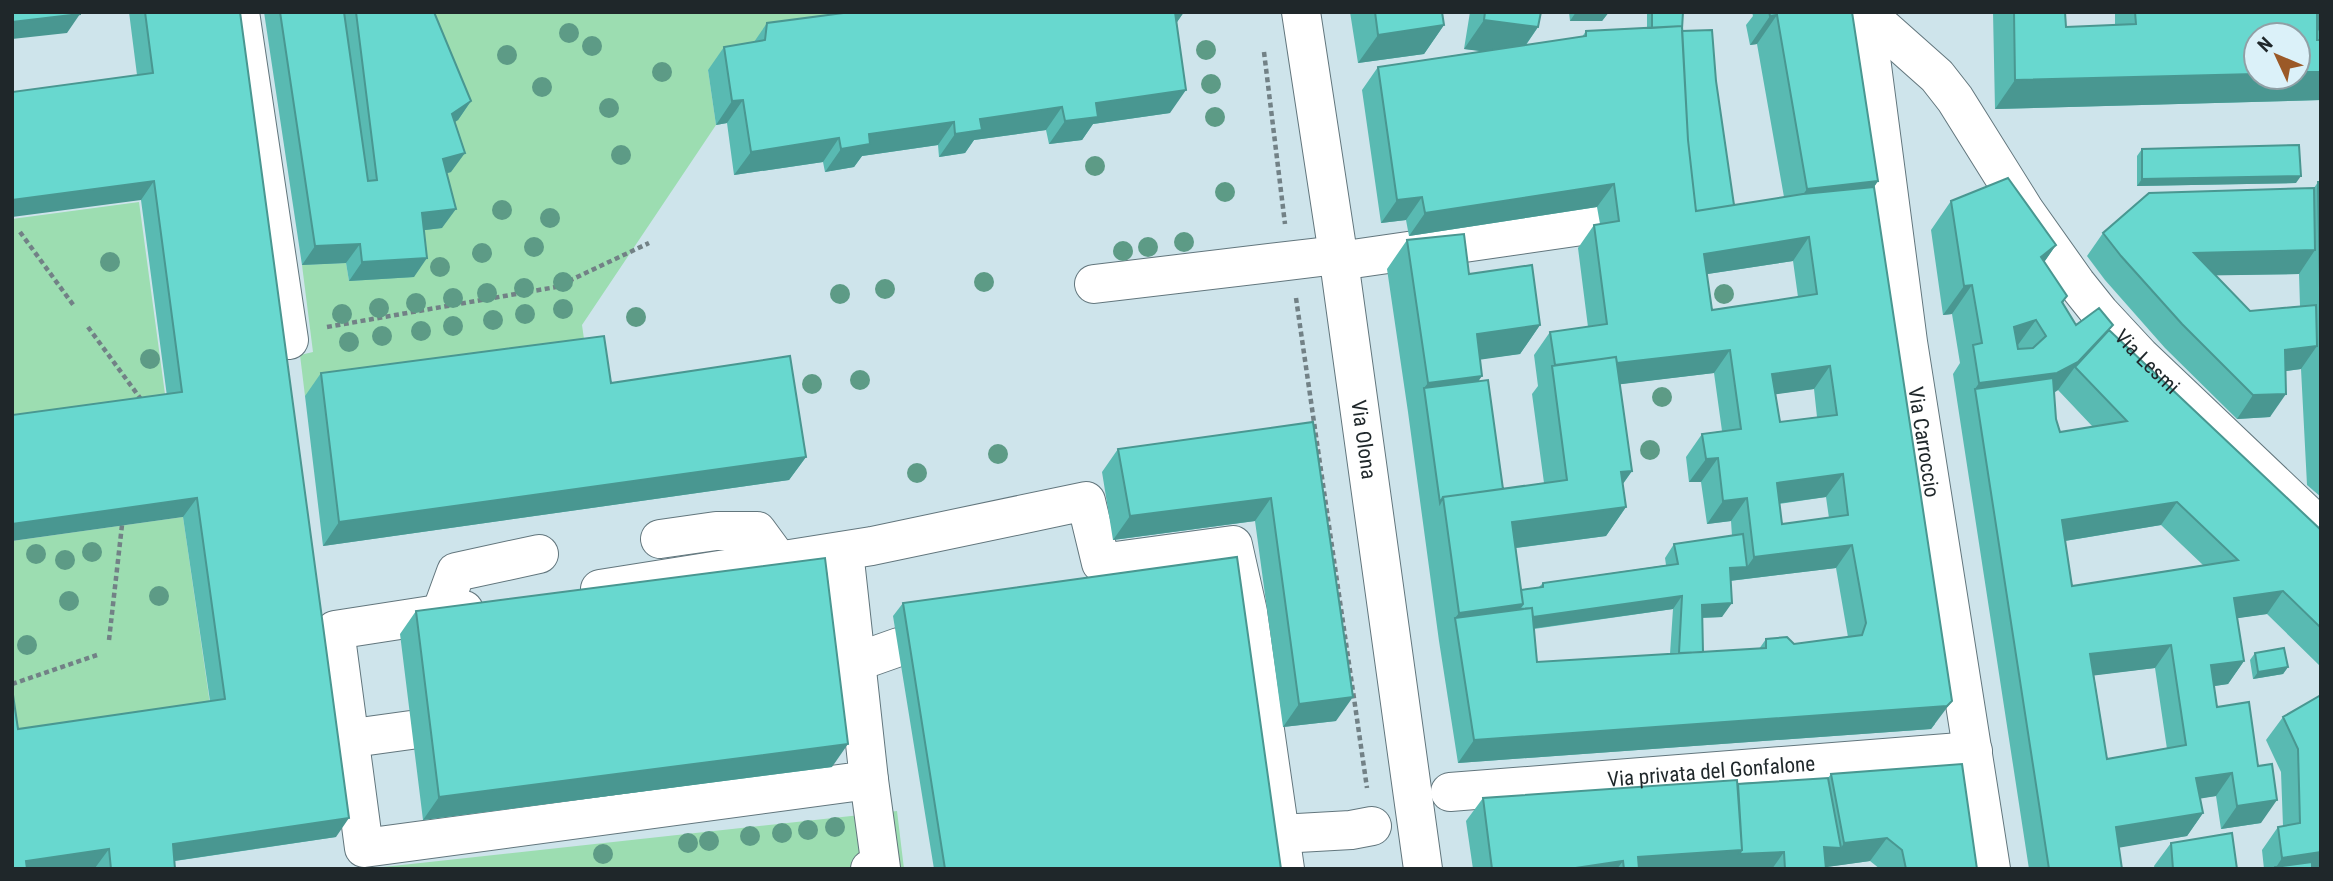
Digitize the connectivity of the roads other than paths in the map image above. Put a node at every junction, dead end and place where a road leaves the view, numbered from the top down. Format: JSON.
{"nodes":[{"id":1,"x":240,"y":12,"type":"edge"},
{"id":2,"x":1301,"y":12,"type":"edge"},
{"id":3,"x":1865,"y":12,"type":"edge"},
{"id":4,"x":1644,"y":217,"type":"edge"},
{"id":5,"x":1338,"y":258,"type":"junction"},
{"id":6,"x":1094,"y":285,"type":"dead end"},
{"id":7,"x":288,"y":337,"type":"road end"},
{"id":8,"x":2321,"y":528,"type":"edge"},
{"id":9,"x":660,"y":539,"type":"dead end"},
{"id":10,"x":844,"y":551,"type":"junction"},
{"id":11,"x":539,"y":554,"type":"dead end"},
{"id":12,"x":779,"y":561,"type":"junction"},
{"id":13,"x":563,"y":594,"type":"edge"},
{"id":14,"x":495,"y":605,"type":"edge"},
{"id":15,"x":441,"y":614,"type":"junction"},
{"id":16,"x":899,"y":647,"type":"dead end"},
{"id":17,"x":838,"y":668,"type":"junction"},
{"id":18,"x":411,"y":730,"type":"dead end"},
{"id":19,"x":336,"y":740,"type":"junction"},
{"id":20,"x":1973,"y":751,"type":"junction"},
{"id":21,"x":869,"y":780,"type":"junction"},
{"id":22,"x":1450,"y":792,"type":"dead end"},
{"id":23,"x":1370,"y":809,"type":"road end"},
{"id":24,"x":1283,"y":851,"type":"edge"},
{"id":25,"x":398,"y":857,"type":"edge"},
{"id":26,"x":870,"y":869,"type":"edge"},
{"id":27,"x":1423,"y":869,"type":"edge"},
{"id":28,"x":1992,"y":869,"type":"edge"}],
"edges":[{"from":1,"to":7,"type":"street"},
{"from":2,"to":5,"type":"street","name":"Via Olona"},
{"from":3,"to":8,"type":"street","name":"Via Lesmi"},
{"from":3,"to":20,"type":"street","name":"Via Carroccio"},
{"from":4,"to":5,"type":"street"},
{"from":5,"to":6,"type":"street"},
{"from":5,"to":27,"type":"street","name":"Via Olona"},
{"from":9,"to":12,"type":"street"},
{"from":10,"to":12,"type":"street"},
{"from":10,"to":17,"type":"street"},
{"from":10,"to":24,"type":"street"},
{"from":11,"to":15,"type":"street"},
{"from":12,"to":13,"type":"street"},
{"from":14,"to":15,"type":"street"},
{"from":15,"to":19,"type":"street"},
{"from":16,"to":17,"type":"street"},
{"from":17,"to":21,"type":"street"},
{"from":18,"to":19,"type":"street"},
{"from":19,"to":25,"type":"street"},
{"from":20,"to":22,"type":"street","name":"Via privata del Gonfalone"},
{"from":20,"to":28,"type":"street","name":"Via Carroccio"},
{"from":21,"to":25,"type":"street"},
{"from":21,"to":26,"type":"street"},
{"from":23,"to":24,"type":"street"}]}
